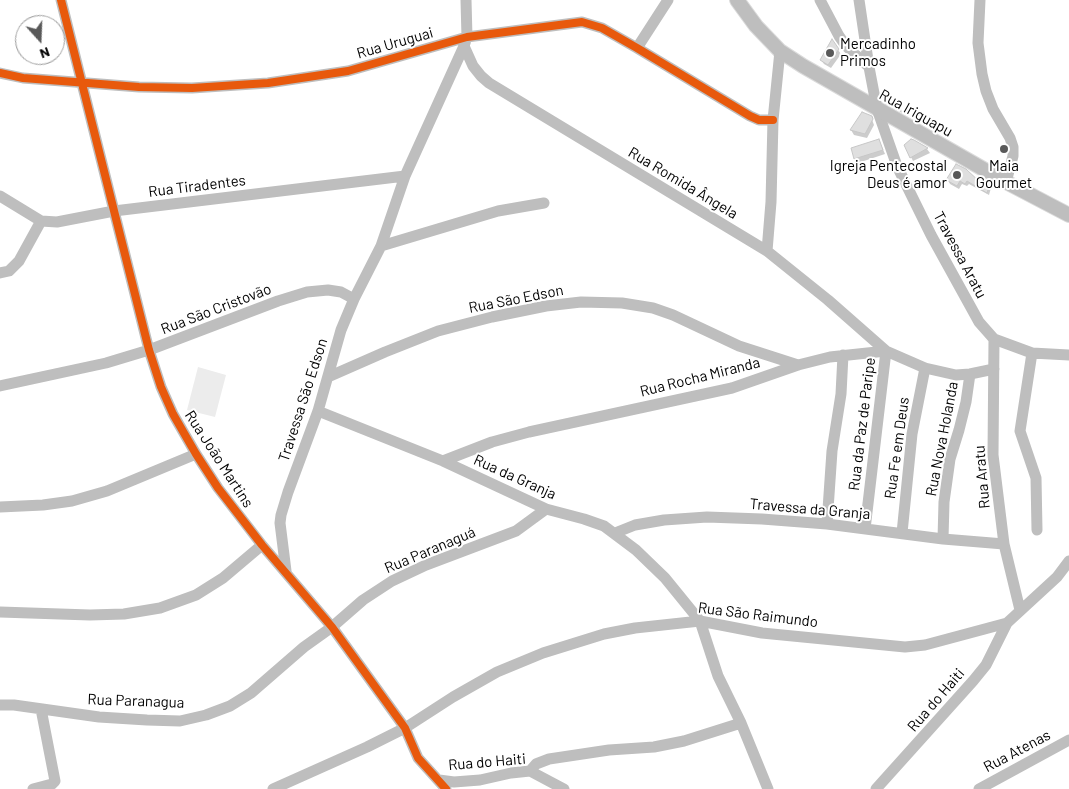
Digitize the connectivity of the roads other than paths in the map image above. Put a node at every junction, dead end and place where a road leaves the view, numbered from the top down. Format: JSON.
{"nodes":[{"id":1,"x":61,"y":0,"type":"edge"},
{"id":2,"x":466,"y":0,"type":"edge"},
{"id":3,"x":668,"y":0,"type":"edge"},
{"id":4,"x":737,"y":0,"type":"edge"},
{"id":5,"x":820,"y":0,"type":"edge"},
{"id":6,"x":859,"y":0,"type":"edge"},
{"id":7,"x":980,"y":0,"type":"edge"},
{"id":8,"x":466,"y":42,"type":"junction"},
{"id":9,"x":637,"y":48,"type":"junction"},
{"id":10,"x":780,"y":51,"type":"junction"},
{"id":11,"x":868,"y":67,"type":"junction"},
{"id":12,"x":0,"y":73,"type":"edge"},
{"id":13,"x":82,"y":83,"type":"junction"},
{"id":14,"x":878,"y":109,"type":"junction"},
{"id":15,"x":772,"y":120,"type":"junction"},
{"id":16,"x":405,"y":176,"type":"junction"},
{"id":17,"x":1006,"y":182,"type":"junction"},
{"id":18,"x":0,"y":196,"type":"edge"},
{"id":19,"x":544,"y":203,"type":"dead end"},
{"id":20,"x":114,"y":211,"type":"junction"},
{"id":21,"x":1069,"y":214,"type":"edge"},
{"id":22,"x":41,"y":221,"type":"junction"},
{"id":23,"x":382,"y":246,"type":"junction"},
{"id":24,"x":767,"y":251,"type":"junction"},
{"id":25,"x":0,"y":274,"type":"edge"},
{"id":26,"x":354,"y":298,"type":"junction"},
{"id":27,"x":994,"y":339,"type":"junction"},
{"id":28,"x":149,"y":350,"type":"junction"},
{"id":29,"x":886,"y":351,"type":"junction"},
{"id":30,"x":1032,"y":353,"type":"junction"},
{"id":31,"x":1069,"y":355,"type":"edge"},
{"id":32,"x":843,"y":356,"type":"junction"},
{"id":33,"x":798,"y":365,"type":"junction"},
{"id":34,"x":925,"y":368,"type":"junction"},
{"id":35,"x":994,"y":369,"type":"junction"},
{"id":36,"x":970,"y":374,"type":"junction"},
{"id":37,"x":328,"y":377,"type":"junction"},
{"id":38,"x":0,"y":386,"type":"edge"},
{"id":39,"x":318,"y":411,"type":"junction"},
{"id":40,"x":196,"y":454,"type":"junction"},
{"id":41,"x":443,"y":461,"type":"junction"},
{"id":42,"x":0,"y":507,"type":"edge"},
{"id":43,"x":546,"y":509,"type":"junction"},
{"id":44,"x":827,"y":524,"type":"junction"},
{"id":45,"x":865,"y":529,"type":"junction"},
{"id":46,"x":1037,"y":530,"type":"dead end"},
{"id":47,"x":615,"y":533,"type":"junction"},
{"id":48,"x":902,"y":533,"type":"junction"},
{"id":49,"x":943,"y":539,"type":"junction"},
{"id":50,"x":1004,"y":544,"type":"junction"},
{"id":51,"x":262,"y":545,"type":"junction"},
{"id":52,"x":1069,"y":561,"type":"edge"},
{"id":53,"x":286,"y":571,"type":"junction"},
{"id":54,"x":1020,"y":610,"type":"junction"},
{"id":55,"x":0,"y":612,"type":"edge"},
{"id":56,"x":700,"y":621,"type":"junction"},
{"id":57,"x":1007,"y":623,"type":"junction"},
{"id":58,"x":332,"y":627,"type":"junction"},
{"id":59,"x":0,"y":704,"type":"edge"},
{"id":60,"x":41,"y":710,"type":"junction"},
{"id":61,"x":741,"y":722,"type":"junction"},
{"id":62,"x":405,"y":728,"type":"junction"},
{"id":63,"x":1069,"y":740,"type":"edge"},
{"id":64,"x":530,"y":771,"type":"junction"},
{"id":65,"x":442,"y":785,"type":"edge"},
{"id":66,"x":33,"y":789,"type":"edge"},
{"id":67,"x":273,"y":789,"type":"edge"},
{"id":68,"x":564,"y":789,"type":"edge"},
{"id":69,"x":768,"y":789,"type":"edge"},
{"id":70,"x":876,"y":789,"type":"edge"},
{"id":71,"x":979,"y":789,"type":"edge"}],
"edges":[{"from":1,"to":13,"type":"street","name":"Rua João Martins"},
{"from":2,"to":8,"type":"street"},
{"from":3,"to":9,"type":"street"},
{"from":4,"to":10,"type":"main road","name":"Rua Iriguapu"},
{"from":5,"to":11,"type":"street"},
{"from":6,"to":11,"type":"street","name":"Travessa Aratu"},
{"from":7,"to":17,"type":"street"},
{"from":8,"to":9,"type":"street","name":"Rua Uruguai"},
{"from":8,"to":13,"type":"street","name":"Rua Uruguai"},
{"from":8,"to":16,"type":"street","name":"Travessa São Edson"},
{"from":8,"to":24,"type":"street","name":"Rua Romida Ângela"},
{"from":9,"to":15,"type":"street","name":"Rua Uruguai"},
{"from":10,"to":14,"type":"main road","name":"Rua Iriguapu"},
{"from":10,"to":15,"type":"street"},
{"from":11,"to":14,"type":"street","name":"Travessa Aratu"},
{"from":12,"to":13,"type":"street","name":"Rua Uruguai"},
{"from":13,"to":20,"type":"street","name":"Rua João Martins"},
{"from":14,"to":17,"type":"main road","name":"Rua Iriguapu"},
{"from":14,"to":27,"type":"street","name":"Travessa Aratu"},
{"from":15,"to":24,"type":"street"},
{"from":16,"to":20,"type":"street","name":"Rua Tiradentes"},
{"from":16,"to":23,"type":"street","name":"Travessa São Edson"},
{"from":17,"to":21,"type":"main road","name":"Rua Iriguapu"},
{"from":18,"to":22,"type":"street"},
{"from":19,"to":23,"type":"street"},
{"from":20,"to":22,"type":"street","name":"Rua Tiradentes"},
{"from":20,"to":28,"type":"street","name":"Rua João Martins"},
{"from":22,"to":25,"type":"street"},
{"from":23,"to":26,"type":"street","name":"Travessa São Edson"},
{"from":24,"to":29,"type":"street","name":"Rua Romida Ângela"},
{"from":26,"to":28,"type":"street","name":"Rua São Cristovão"},
{"from":26,"to":37,"type":"street","name":"Travessa São Edson"},
{"from":27,"to":30,"type":"street","name":"Travessa Aratu"},
{"from":27,"to":35,"type":"street","name":"Rua Aratu"},
{"from":28,"to":38,"type":"street","name":"Rua São Cristovão"},
{"from":28,"to":40,"type":"street","name":"Rua João Martins"},
{"from":29,"to":32,"type":"street","name":"Rua Rocha Miranda"},
{"from":29,"to":34,"type":"street"},
{"from":29,"to":45,"type":"street","name":"Rua da Paz de Paripe"},
{"from":30,"to":31,"type":"street","name":"Travessa Aratu"},
{"from":30,"to":46,"type":"street"},
{"from":32,"to":33,"type":"street","name":"Rua Rocha Miranda"},
{"from":32,"to":44,"type":"street"},
{"from":33,"to":37,"type":"street","name":"Rua São Edson"},
{"from":33,"to":41,"type":"street","name":"Rua Rocha Miranda"},
{"from":34,"to":36,"type":"street"},
{"from":34,"to":48,"type":"street","name":"Rua Fe em Deus"},
{"from":35,"to":36,"type":"street"},
{"from":35,"to":50,"type":"street","name":"Rua Aratu"},
{"from":36,"to":49,"type":"street","name":"Rua Nova Holanda"},
{"from":37,"to":39,"type":"street","name":"Travessa São Edson"},
{"from":39,"to":41,"type":"street","name":"Rua da Granja"},
{"from":39,"to":53,"type":"street","name":"Travessa São Edson"},
{"from":40,"to":42,"type":"street"},
{"from":40,"to":51,"type":"street","name":"Rua João Martins"},
{"from":41,"to":43,"type":"street","name":"Rua da Granja"},
{"from":43,"to":47,"type":"street","name":"Rua da Granja"},
{"from":43,"to":58,"type":"street","name":"Rua Paranaguá"},
{"from":44,"to":45,"type":"street","name":"Travessa da Granja"},
{"from":44,"to":47,"type":"street","name":"Travessa da Granja"},
{"from":45,"to":48,"type":"street","name":"Travessa da Granja"},
{"from":47,"to":56,"type":"street","name":"Rua da Granja"},
{"from":48,"to":49,"type":"street","name":"Travessa da Granja"},
{"from":49,"to":50,"type":"street","name":"Travessa da Granja"},
{"from":50,"to":54,"type":"street","name":"Rua Aratu"},
{"from":51,"to":53,"type":"street","name":"Rua João Martins"},
{"from":51,"to":55,"type":"street"},
{"from":52,"to":54,"type":"street"},
{"from":53,"to":58,"type":"street","name":"Rua João Martins"},
{"from":54,"to":57,"type":"street"},
{"from":56,"to":57,"type":"street","name":"Rua São Raimundo"},
{"from":56,"to":61,"type":"street"},
{"from":56,"to":62,"type":"street","name":"Rua São Raimundo"},
{"from":57,"to":70,"type":"street","name":"Rua do Haiti"},
{"from":58,"to":60,"type":"street","name":"Rua Paranagua"},
{"from":58,"to":62,"type":"street","name":"Rua João Martins"},
{"from":59,"to":60,"type":"street","name":"Rua Paranagua"},
{"from":60,"to":66,"type":"street"},
{"from":61,"to":64,"type":"street"},
{"from":61,"to":69,"type":"street"},
{"from":62,"to":65,"type":"street","name":"Rua João Martins"},
{"from":62,"to":67,"type":"street","name":"Rua São Raimundo"},
{"from":63,"to":71,"type":"street","name":"Rua Atenas"},
{"from":64,"to":65,"type":"street","name":"Rua do Haiti"},
{"from":64,"to":68,"type":"street","name":"Rua do Haiti"}]}
